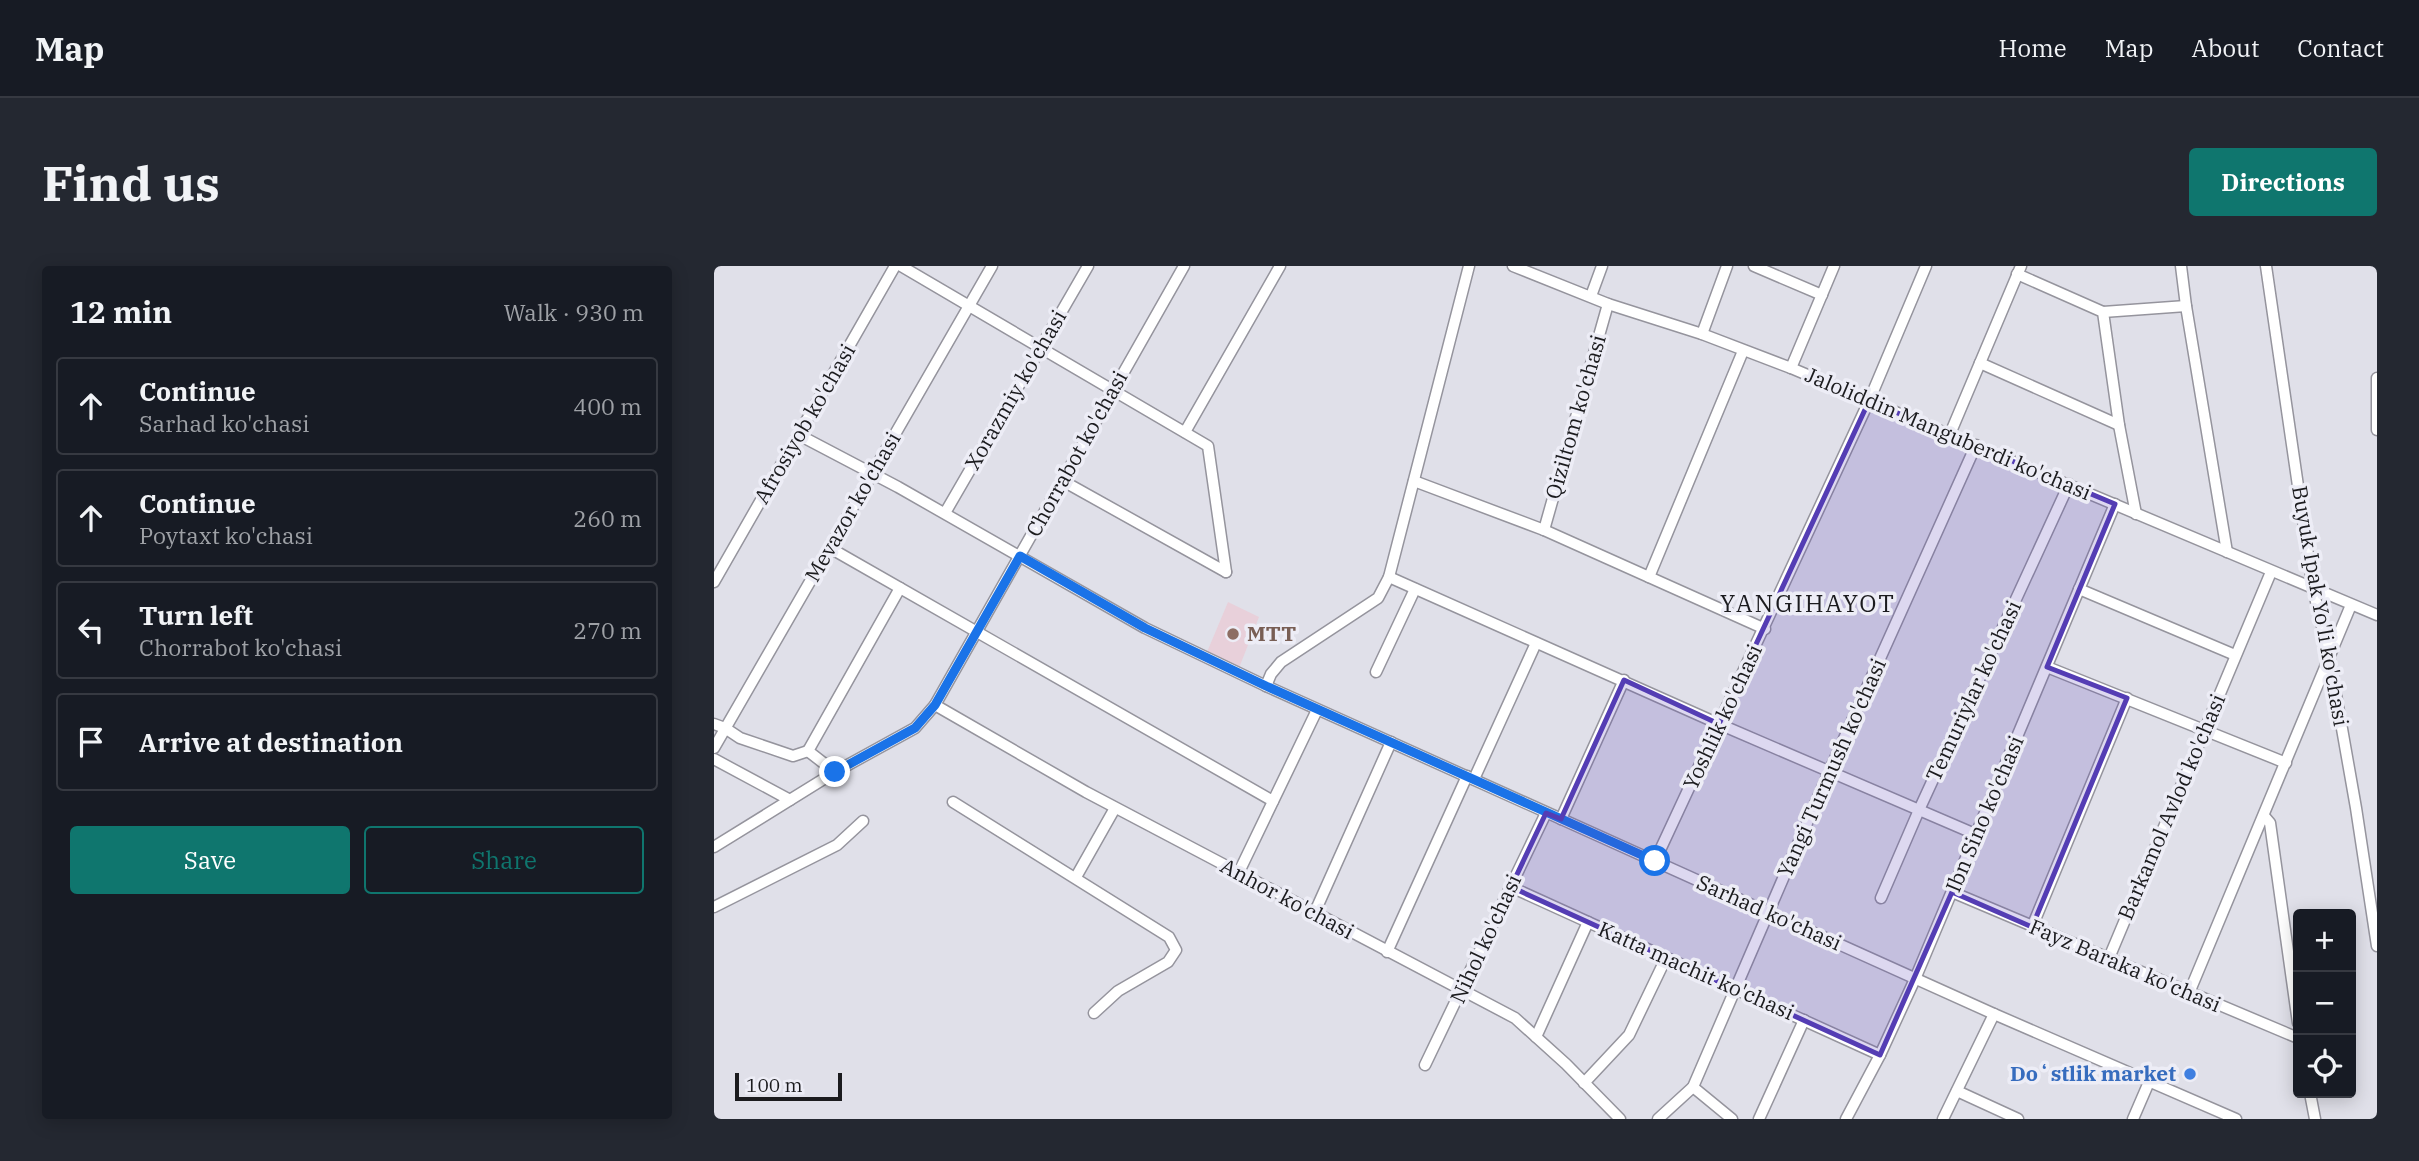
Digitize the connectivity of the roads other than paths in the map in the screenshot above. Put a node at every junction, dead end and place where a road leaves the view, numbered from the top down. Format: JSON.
{"nodes":[{"id":1,"x":895,"y":266,"type":"edge"},
{"id":2,"x":901,"y":266,"type":"edge"},
{"id":3,"x":992,"y":266,"type":"edge"},
{"id":4,"x":1088,"y":266,"type":"edge"},
{"id":5,"x":1184,"y":266,"type":"edge"},
{"id":6,"x":1280,"y":266,"type":"edge"},
{"id":7,"x":1469,"y":266,"type":"edge"},
{"id":8,"x":1513,"y":266,"type":"edge"},
{"id":9,"x":1602,"y":266,"type":"edge"},
{"id":10,"x":1727,"y":266,"type":"edge"},
{"id":11,"x":1754,"y":266,"type":"edge"},
{"id":12,"x":1834,"y":266,"type":"edge"},
{"id":13,"x":1926,"y":266,"type":"edge"},
{"id":14,"x":2181,"y":266,"type":"edge"},
{"id":15,"x":2266,"y":266,"type":"edge"},
{"id":16,"x":2019,"y":270,"type":"edge"},
{"id":17,"x":1822,"y":295,"type":"junction"},
{"id":18,"x":1591,"y":296,"type":"junction"},
{"id":19,"x":1608,"y":304,"type":"junction"},
{"id":20,"x":970,"y":305,"type":"junction"},
{"id":21,"x":2186,"y":306,"type":"junction"},
{"id":22,"x":2103,"y":312,"type":"junction"},
{"id":23,"x":1702,"y":334,"type":"junction"},
{"id":24,"x":1041,"y":347,"type":"junction"},
{"id":25,"x":1743,"y":351,"type":"junction"},
{"id":26,"x":1980,"y":363,"type":"junction"},
{"id":27,"x":1791,"y":368,"type":"junction"},
{"id":28,"x":2377,"y":378,"type":"edge"},
{"id":29,"x":1114,"y":390,"type":"junction"},
{"id":30,"x":1870,"y":401,"type":"junction"},
{"id":31,"x":2119,"y":425,"type":"junction"},
{"id":32,"x":2377,"y":430,"type":"edge"},
{"id":33,"x":1185,"y":432,"type":"junction"},
{"id":34,"x":1951,"y":434,"type":"junction"},
{"id":35,"x":799,"y":435,"type":"junction"},
{"id":36,"x":1976,"y":445,"type":"junction"},
{"id":37,"x":872,"y":473,"type":"junction"},
{"id":38,"x":1063,"y":481,"type":"junction"},
{"id":39,"x":1414,"y":481,"type":"junction"},
{"id":40,"x":2069,"y":485,"type":"junction"},
{"id":41,"x":2115,"y":504,"type":"junction"},
{"id":42,"x":945,"y":513,"type":"junction"},
{"id":43,"x":2136,"y":514,"type":"junction"},
{"id":44,"x":1544,"y":530,"type":"junction"},
{"id":45,"x":830,"y":548,"type":"junction"},
{"id":46,"x":2227,"y":552,"type":"junction"},
{"id":47,"x":1020,"y":556,"type":"junction"},
{"id":48,"x":2271,"y":572,"type":"junction"},
{"id":49,"x":1389,"y":577,"type":"junction"},
{"id":50,"x":1649,"y":578,"type":"junction"},
{"id":51,"x":714,"y":582,"type":"edge"},
{"id":52,"x":900,"y":588,"type":"junction"},
{"id":53,"x":1415,"y":589,"type":"junction"},
{"id":54,"x":2079,"y":589,"type":"junction"},
{"id":55,"x":2314,"y":589,"type":"junction"},
{"id":56,"x":2351,"y":605,"type":"junction"},
{"id":57,"x":2377,"y":615,"type":"edge"},
{"id":58,"x":1765,"y":629,"type":"junction"},
{"id":59,"x":977,"y":632,"type":"junction"},
{"id":60,"x":1536,"y":643,"type":"junction"},
{"id":61,"x":2235,"y":655,"type":"junction"},
{"id":62,"x":2329,"y":655,"type":"junction"},
{"id":63,"x":2047,"y":667,"type":"junction"},
{"id":64,"x":1376,"y":672,"type":"dead end"},
{"id":65,"x":1624,"y":680,"type":"junction"},
{"id":66,"x":1266,"y":686,"type":"junction"},
{"id":67,"x":2127,"y":698,"type":"junction"},
{"id":68,"x":935,"y":705,"type":"junction"},
{"id":69,"x":1317,"y":710,"type":"junction"},
{"id":70,"x":714,"y":724,"type":"edge"},
{"id":71,"x":1719,"y":724,"type":"junction"},
{"id":72,"x":726,"y":728,"type":"junction"},
{"id":73,"x":2205,"y":729,"type":"junction"},
{"id":74,"x":1391,"y":742,"type":"junction"},
{"id":75,"x":714,"y":748,"type":"edge"},
{"id":76,"x":808,"y":751,"type":"junction"},
{"id":77,"x":714,"y":759,"type":"edge"},
{"id":78,"x":2286,"y":763,"type":"junction"},
{"id":79,"x":835,"y":772,"type":"junction"},
{"id":80,"x":1829,"y":772,"type":"junction"},
{"id":81,"x":1471,"y":777,"type":"junction"},
{"id":82,"x":790,"y":800,"type":"junction"},
{"id":83,"x":1273,"y":801,"type":"junction"},
{"id":84,"x":953,"y":802,"type":"dead end"},
{"id":85,"x":1115,"y":808,"type":"junction"},
{"id":86,"x":1919,"y":810,"type":"junction"},
{"id":87,"x":1546,"y":813,"type":"junction"},
{"id":88,"x":2264,"y":816,"type":"junction"},
{"id":89,"x":1561,"y":819,"type":"junction"},
{"id":90,"x":863,"y":821,"type":"dead end"},
{"id":91,"x":1975,"y":834,"type":"junction"},
{"id":92,"x":714,"y":847,"type":"edge"},
{"id":93,"x":1655,"y":861,"type":"junction"},
{"id":94,"x":1238,"y":874,"type":"junction"},
{"id":95,"x":1076,"y":877,"type":"junction"},
{"id":96,"x":1511,"y":887,"type":"junction"},
{"id":97,"x":1952,"y":892,"type":"junction"},
{"id":98,"x":1881,"y":898,"type":"dead end"},
{"id":99,"x":714,"y":907,"type":"edge"},
{"id":100,"x":1768,"y":913,"type":"junction"},
{"id":101,"x":1314,"y":914,"type":"junction"},
{"id":102,"x":1588,"y":922,"type":"junction"},
{"id":103,"x":2032,"y":927,"type":"junction"},
{"id":104,"x":2377,"y":946,"type":"edge"},
{"id":105,"x":1387,"y":951,"type":"junction"},
{"id":106,"x":1666,"y":958,"type":"junction"},
{"id":107,"x":2109,"y":958,"type":"junction"},
{"id":108,"x":1915,"y":979,"type":"junction"},
{"id":109,"x":2293,"y":987,"type":"edge"},
{"id":110,"x":1736,"y":989,"type":"junction"},
{"id":111,"x":1462,"y":991,"type":"junction"},
{"id":112,"x":2189,"y":993,"type":"junction"},
{"id":113,"x":1094,"y":1013,"type":"dead end"},
{"id":114,"x":1994,"y":1014,"type":"junction"},
{"id":115,"x":1804,"y":1020,"type":"junction"},
{"id":116,"x":2293,"y":1036,"type":"edge"},
{"id":117,"x":1536,"y":1037,"type":"junction"},
{"id":118,"x":1881,"y":1055,"type":"junction"},
{"id":119,"x":1425,"y":1065,"type":"dead end"},
{"id":120,"x":2149,"y":1082,"type":"junction"},
{"id":121,"x":1584,"y":1083,"type":"junction"},
{"id":122,"x":1693,"y":1087,"type":"junction"},
{"id":123,"x":1957,"y":1091,"type":"junction"},
{"id":124,"x":2311,"y":1098,"type":"edge"},
{"id":125,"x":2217,"y":1115,"type":"edge"},
{"id":126,"x":1620,"y":1119,"type":"edge"},
{"id":127,"x":1658,"y":1119,"type":"edge"},
{"id":128,"x":1732,"y":1119,"type":"edge"},
{"id":129,"x":1759,"y":1119,"type":"edge"},
{"id":130,"x":1846,"y":1119,"type":"edge"},
{"id":131,"x":1943,"y":1119,"type":"edge"},
{"id":132,"x":2018,"y":1119,"type":"edge"},
{"id":133,"x":2133,"y":1119,"type":"edge"},
{"id":134,"x":2236,"y":1119,"type":"edge"},
{"id":135,"x":2315,"y":1119,"type":"edge"}],
"edges":[{"from":1,"to":35,"type":"street","name":"Afrosiyob ko'chasi"},
{"from":2,"to":20,"type":"street"},
{"from":3,"to":20,"type":"street","name":"Mevazor ko'chasi"},
{"from":4,"to":24,"type":"street","name":"Xorazmiy ko'chasi"},
{"from":5,"to":29,"type":"street","name":"Chorrabot ko'chasi"},
{"from":6,"to":33,"type":"street"},
{"from":7,"to":39,"type":"street"},
{"from":8,"to":18,"type":"street","name":"Jaloliddin Manguberdi ko'chasi"},
{"from":9,"to":18,"type":"street"},
{"from":10,"to":23,"type":"street"},
{"from":11,"to":17,"type":"street"},
{"from":12,"to":17,"type":"street"},
{"from":13,"to":30,"type":"street","name":"Yoshlik ko'chasi"},
{"from":14,"to":21,"type":"street"},
{"from":15,"to":55,"type":"street","name":"Buyuk Ipak Yo'li ko'chasi"},
{"from":16,"to":22,"type":"street"},
{"from":16,"to":26,"type":"street"},
{"from":17,"to":27,"type":"street"},
{"from":18,"to":19,"type":"street","name":"Jaloliddin Manguberdi ko'chasi"},
{"from":19,"to":23,"type":"street","name":"Jaloliddin Manguberdi ko'chasi"},
{"from":19,"to":44,"type":"street","name":"Qiziltom ko'chasi"},
{"from":20,"to":24,"type":"street"},
{"from":20,"to":37,"type":"street","name":"Mevazor ko'chasi"},
{"from":21,"to":22,"type":"street"},
{"from":21,"to":46,"type":"street"},
{"from":22,"to":31,"type":"street"},
{"from":23,"to":25,"type":"street","name":"Jaloliddin Manguberdi ko'chasi"},
{"from":24,"to":29,"type":"street"},
{"from":24,"to":42,"type":"street","name":"Xorazmiy ko'chasi"},
{"from":25,"to":27,"type":"street","name":"Jaloliddin Manguberdi ko'chasi"},
{"from":25,"to":50,"type":"street"},
{"from":26,"to":31,"type":"street"},
{"from":26,"to":34,"type":"street"},
{"from":27,"to":30,"type":"street","name":"Jaloliddin Manguberdi ko'chasi"},
{"from":28,"to":32,"type":"street"},
{"from":29,"to":33,"type":"street"},
{"from":29,"to":38,"type":"street","name":"Chorrabot ko'chasi"},
{"from":30,"to":34,"type":"street","name":"Jaloliddin Manguberdi ko'chasi"},
{"from":30,"to":58,"type":"street","name":"Yoshlik ko'chasi"},
{"from":31,"to":43,"type":"street"},
{"from":33,"to":38,"type":"street"},
{"from":34,"to":36,"type":"street","name":"Jaloliddin Manguberdi ko'chasi"},
{"from":35,"to":37,"type":"street","name":"Sarhad ko'chasi"},
{"from":35,"to":51,"type":"street","name":"Afrosiyob ko'chasi"},
{"from":36,"to":40,"type":"street","name":"Jaloliddin Manguberdi ko'chasi"},
{"from":36,"to":80,"type":"street","name":"Yangi Turmush ko'chasi"},
{"from":37,"to":42,"type":"street","name":"Sarhad ko'chasi"},
{"from":37,"to":45,"type":"street","name":"Mevazor ko'chasi"},
{"from":38,"to":47,"type":"street","name":"Chorrabot ko'chasi"},
{"from":39,"to":44,"type":"street"},
{"from":39,"to":49,"type":"street"},
{"from":40,"to":41,"type":"street","name":"Jaloliddin Manguberdi ko'chasi"},
{"from":40,"to":86,"type":"street","name":"Temuriylar ko'chasi"},
{"from":41,"to":43,"type":"street","name":"Jaloliddin Manguberdi ko'chasi"},
{"from":41,"to":54,"type":"street","name":"Ibn Sino ko'chasi"},
{"from":42,"to":47,"type":"street","name":"Sarhad ko'chasi"},
{"from":43,"to":46,"type":"street","name":"Jaloliddin Manguberdi ko'chasi"},
{"from":44,"to":50,"type":"street"},
{"from":45,"to":52,"type":"street"},
{"from":45,"to":72,"type":"street","name":"Mevazor ko'chasi"},
{"from":46,"to":48,"type":"street","name":"Jaloliddin Manguberdi ko'chasi"},
{"from":47,"to":59,"type":"street","name":"Chorrabot ko'chasi"},
{"from":47,"to":66,"type":"street","name":"Sarhad ko'chasi"},
{"from":48,"to":55,"type":"street","name":"Jaloliddin Manguberdi ko'chasi"},
{"from":48,"to":61,"type":"street","name":"Barkamol Avlod ko'chasi"},
{"from":49,"to":53,"type":"street"},
{"from":49,"to":66,"type":"street"},
{"from":50,"to":58,"type":"street"},
{"from":52,"to":59,"type":"street"},
{"from":52,"to":76,"type":"street"},
{"from":53,"to":60,"type":"street"},
{"from":53,"to":64,"type":"street"},
{"from":54,"to":61,"type":"street"},
{"from":54,"to":63,"type":"street","name":"Ibn Sino ko'chasi"},
{"from":55,"to":56,"type":"street","name":"Jaloliddin Manguberdi ko'chasi"},
{"from":55,"to":62,"type":"street","name":"Buyuk Ipak Yo'li ko'chasi"},
{"from":56,"to":57,"type":"street","name":"Jaloliddin Manguberdi ko'chasi"},
{"from":56,"to":62,"type":"street"},
{"from":58,"to":71,"type":"street","name":"Yoshlik ko'chasi"},
{"from":59,"to":68,"type":"street","name":"Chorrabot ko'chasi"},
{"from":59,"to":83,"type":"street"},
{"from":60,"to":65,"type":"street"},
{"from":60,"to":81,"type":"street"},
{"from":61,"to":73,"type":"street","name":"Barkamol Avlod ko'chasi"},
{"from":62,"to":78,"type":"street"},
{"from":62,"to":104,"type":"street","name":"Buyuk Ipak Yo'li ko'chasi"},
{"from":63,"to":67,"type":"street"},
{"from":63,"to":91,"type":"street","name":"Ibn Sino ko'chasi"},
{"from":65,"to":71,"type":"street"},
{"from":65,"to":89,"type":"street"},
{"from":66,"to":69,"type":"street","name":"Sarhad ko'chasi"},
{"from":67,"to":73,"type":"street"},
{"from":67,"to":103,"type":"street"},
{"from":68,"to":79,"type":"street","name":"Chorrabot ko'chasi"},
{"from":68,"to":85,"type":"street","name":"Anhor ko'chasi"},
{"from":69,"to":74,"type":"street","name":"Sarhad ko'chasi"},
{"from":69,"to":83,"type":"street"},
{"from":70,"to":72,"type":"street"},
{"from":71,"to":80,"type":"street"},
{"from":71,"to":93,"type":"street","name":"Yoshlik ko'chasi"},
{"from":72,"to":75,"type":"street","name":"Mevazor ko'chasi"},
{"from":72,"to":76,"type":"street"},
{"from":73,"to":78,"type":"street"},
{"from":73,"to":107,"type":"street","name":"Barkamol Avlod ko'chasi"},
{"from":74,"to":81,"type":"street","name":"Sarhad ko'chasi"},
{"from":74,"to":101,"type":"street"},
{"from":76,"to":79,"type":"street"},
{"from":77,"to":82,"type":"street"},
{"from":78,"to":88,"type":"street"},
{"from":79,"to":82,"type":"street","name":"Chorrabot ko'chasi"},
{"from":80,"to":86,"type":"street"},
{"from":80,"to":100,"type":"street","name":"Yangi Turmush ko'chasi"},
{"from":81,"to":87,"type":"street","name":"Sarhad ko'chasi"},
{"from":81,"to":105,"type":"street"},
{"from":82,"to":92,"type":"street","name":"Chorrabot ko'chasi"},
{"from":83,"to":94,"type":"street"},
{"from":84,"to":95,"type":"street"},
{"from":85,"to":94,"type":"street","name":"Anhor ko'chasi"},
{"from":85,"to":95,"type":"street"},
{"from":86,"to":91,"type":"street"},
{"from":86,"to":98,"type":"street","name":"Temuriylar ko'chasi"},
{"from":87,"to":89,"type":"street","name":"Sarhad ko'chasi"},
{"from":87,"to":96,"type":"street","name":"Nihol ko'chasi"},
{"from":88,"to":109,"type":"street"},
{"from":88,"to":112,"type":"street"},
{"from":89,"to":93,"type":"street","name":"Sarhad ko'chasi"},
{"from":90,"to":99,"type":"street"},
{"from":91,"to":97,"type":"street","name":"Ibn Sino ko'chasi"},
{"from":93,"to":100,"type":"street","name":"Sarhad ko'chasi"},
{"from":94,"to":101,"type":"street","name":"Anhor ko'chasi"},
{"from":95,"to":113,"type":"street"},
{"from":96,"to":102,"type":"street","name":"Katta machit ko'chasi"},
{"from":96,"to":111,"type":"street","name":"Nihol ko'chasi"},
{"from":97,"to":103,"type":"street","name":"Fayz Baraka ko'chasi"},
{"from":97,"to":108,"type":"street","name":"Ibn Sino ko'chasi"},
{"from":100,"to":108,"type":"street","name":"Sarhad ko'chasi"},
{"from":100,"to":110,"type":"street","name":"Yangi Turmush ko'chasi"},
{"from":101,"to":105,"type":"street","name":"Anhor ko'chasi"},
{"from":102,"to":106,"type":"street","name":"Katta machit ko'chasi"},
{"from":102,"to":117,"type":"street"},
{"from":103,"to":107,"type":"street","name":"Fayz Baraka ko'chasi"},
{"from":105,"to":111,"type":"street","name":"Anhor ko'chasi"},
{"from":106,"to":110,"type":"street","name":"Katta machit ko'chasi"},
{"from":106,"to":121,"type":"street"},
{"from":107,"to":112,"type":"street","name":"Fayz Baraka ko'chasi"},
{"from":108,"to":114,"type":"street","name":"Sarhad ko'chasi"},
{"from":108,"to":118,"type":"street","name":"Ibn Sino ko'chasi"},
{"from":110,"to":115,"type":"street","name":"Katta machit ko'chasi"},
{"from":110,"to":122,"type":"street","name":"Yangi Turmush ko'chasi"},
{"from":111,"to":117,"type":"street","name":"Anhor ko'chasi"},
{"from":111,"to":119,"type":"street","name":"Nihol ko'chasi"},
{"from":112,"to":116,"type":"street","name":"Fayz Baraka ko'chasi"},
{"from":114,"to":120,"type":"street","name":"Sarhad ko'chasi"},
{"from":114,"to":123,"type":"street"},
{"from":115,"to":118,"type":"street","name":"Katta machit ko'chasi"},
{"from":115,"to":129,"type":"street"},
{"from":117,"to":121,"type":"street","name":"Anhor ko'chasi"},
{"from":118,"to":130,"type":"street","name":"Ibn Sino ko'chasi"},
{"from":120,"to":125,"type":"street","name":"Sarhad ko'chasi"},
{"from":120,"to":133,"type":"street"},
{"from":121,"to":126,"type":"street","name":"Anhor ko'chasi"},
{"from":122,"to":127,"type":"street","name":"Yangi Turmush ko'chasi"},
{"from":122,"to":128,"type":"street"},
{"from":123,"to":131,"type":"street"},
{"from":123,"to":132,"type":"street"},
{"from":124,"to":135,"type":"street"},
{"from":125,"to":134,"type":"street","name":"Sarhad ko'chasi"}]}
